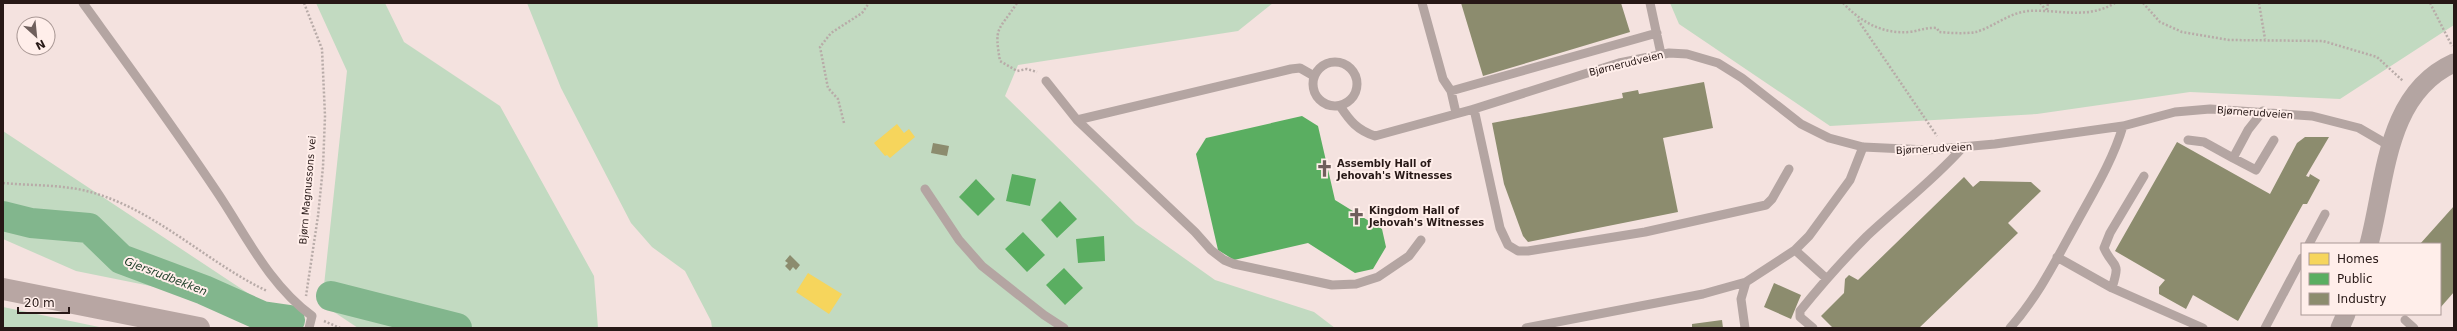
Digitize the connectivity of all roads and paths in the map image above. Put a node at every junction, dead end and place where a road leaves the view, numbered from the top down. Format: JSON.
{"nodes":[{"id":1,"x":83,"y":3,"type":"edge"},
{"id":2,"x":304,"y":3,"type":"edge"},
{"id":3,"x":869,"y":3,"type":"edge"},
{"id":4,"x":1017,"y":3,"type":"edge"},
{"id":5,"x":1422,"y":3,"type":"edge"},
{"id":6,"x":1650,"y":3,"type":"edge"},
{"id":7,"x":1843,"y":3,"type":"edge"},
{"id":8,"x":2040,"y":3,"type":"edge"},
{"id":9,"x":2048,"y":3,"type":"edge"},
{"id":10,"x":2115,"y":3,"type":"edge"},
{"id":11,"x":2143,"y":3,"type":"edge"},
{"id":12,"x":2259,"y":3,"type":"edge"},
{"id":13,"x":2430,"y":3,"type":"edge"},
{"id":14,"x":2047,"y":11,"type":"junction"},
{"id":15,"x":1856,"y":18,"type":"junction"},
{"id":16,"x":1657,"y":33,"type":"junction"},
{"id":17,"x":2265,"y":39,"type":"junction"},
{"id":18,"x":2454,"y":50,"type":"edge"},
{"id":19,"x":1661,"y":54,"type":"junction"},
{"id":20,"x":2454,"y":63,"type":"edge"},
{"id":21,"x":1314,"y":76,"type":"junction"},
{"id":22,"x":1046,"y":81,"type":"joint"},
{"id":23,"x":2408,"y":85,"type":"dead end"},
{"id":24,"x":1451,"y":92,"type":"junction"},
{"id":25,"x":1340,"y":106,"type":"junction"},
{"id":26,"x":1474,"y":109,"type":"junction"},
{"id":27,"x":2263,"y":111,"type":"junction"},
{"id":28,"x":1456,"y":113,"type":"junction"},
{"id":29,"x":1077,"y":120,"type":"junction"},
{"id":30,"x":844,"y":123,"type":"dead end"},
{"id":31,"x":2123,"y":126,"type":"junction"},
{"id":32,"x":2188,"y":140,"type":"dead end"},
{"id":33,"x":2274,"y":140,"type":"dead end"},
{"id":34,"x":2390,"y":146,"type":"junction"},
{"id":35,"x":1863,"y":147,"type":"junction"},
{"id":36,"x":1963,"y":147,"type":"junction"},
{"id":37,"x":1948,"y":149,"type":"junction"},
{"id":38,"x":2233,"y":158,"type":"junction"},
{"id":39,"x":1789,"y":169,"type":"dead end"},
{"id":40,"x":2144,"y":176,"type":"dead end"},
{"id":41,"x":3,"y":183,"type":"edge"},
{"id":42,"x":925,"y":189,"type":"dead end"},
{"id":43,"x":2325,"y":214,"type":"dead end"},
{"id":44,"x":1421,"y":240,"type":"dead end"},
{"id":45,"x":2310,"y":243,"type":"edge"},
{"id":46,"x":2368,"y":243,"type":"edge"},
{"id":47,"x":1795,"y":250,"type":"junction"},
{"id":48,"x":2057,"y":257,"type":"junction"},
{"id":49,"x":2301,"y":260,"type":"edge"},
{"id":50,"x":1827,"y":279,"type":"junction"},
{"id":51,"x":1746,"y":282,"type":"junction"},
{"id":52,"x":2112,"y":288,"type":"junction"},
{"id":53,"x":3,"y":289,"type":"edge"},
{"id":54,"x":291,"y":301,"type":"junction"},
{"id":55,"x":301,"y":308,"type":"junction"},
{"id":56,"x":2346,"y":315,"type":"edge"},
{"id":57,"x":312,"y":316,"type":"junction"},
{"id":58,"x":2406,"y":320,"type":"dead end"},
{"id":59,"x":199,"y":328,"type":"edge"},
{"id":60,"x":309,"y":328,"type":"edge"},
{"id":61,"x":340,"y":328,"type":"edge"},
{"id":62,"x":1064,"y":328,"type":"edge"},
{"id":63,"x":1526,"y":328,"type":"edge"},
{"id":64,"x":1745,"y":328,"type":"edge"},
{"id":65,"x":1813,"y":328,"type":"edge"},
{"id":66,"x":2010,"y":328,"type":"edge"},
{"id":67,"x":2203,"y":328,"type":"edge"},
{"id":68,"x":2265,"y":328,"type":"edge"},
{"id":69,"x":2340,"y":328,"type":"edge"},
{"id":70,"x":2414,"y":328,"type":"edge"}],
"edges":[{"from":1,"to":54,"type":"lane"},
{"from":2,"to":55,"type":"path","name":"Bjørn Magnussons vei"},
{"from":3,"to":30,"type":"path"},
{"from":4,"to":22,"type":"path"},
{"from":5,"to":24,"type":"lane"},
{"from":6,"to":16,"type":"lane"},
{"from":7,"to":15,"type":"path"},
{"from":8,"to":14,"type":"path"},
{"from":9,"to":14,"type":"path"},
{"from":10,"to":14,"type":"path"},
{"from":11,"to":17,"type":"path"},
{"from":12,"to":17,"type":"path"},
{"from":13,"to":18,"type":"path"},
{"from":14,"to":15,"type":"path"},
{"from":15,"to":37,"type":"path"},
{"from":16,"to":19,"type":"lane"},
{"from":16,"to":24,"type":"lane"},
{"from":17,"to":23,"type":"path"},
{"from":19,"to":26,"type":"lane","name":"Bjørnerudveien"},
{"from":19,"to":35,"type":"lane","name":"Bjørnerudveien"},
{"from":20,"to":34,"type":"street"},
{"from":21,"to":25,"type":"lane"},
{"from":21,"to":25,"type":"lane"},
{"from":21,"to":29,"type":"lane"},
{"from":22,"to":29,"type":"lane"},
{"from":24,"to":28,"type":"lane"},
{"from":25,"to":28,"type":"lane","name":"Bjørnerudveien"},
{"from":26,"to":28,"type":"lane","name":"Bjørnerudveien"},
{"from":26,"to":39,"type":"lane"},
{"from":27,"to":31,"type":"lane","name":"Bjørnerudveien"},
{"from":27,"to":34,"type":"lane","name":"Bjørnerudveien"},
{"from":27,"to":38,"type":"lane"},
{"from":29,"to":44,"type":"lane"},
{"from":31,"to":36,"type":"lane","name":"Bjørnerudveien"},
{"from":31,"to":48,"type":"lane"},
{"from":32,"to":38,"type":"lane"},
{"from":33,"to":38,"type":"lane"},
{"from":34,"to":46,"type":"street"},
{"from":35,"to":37,"type":"lane","name":"Bjørnerudveien"},
{"from":35,"to":47,"type":"lane"},
{"from":36,"to":37,"type":"lane","name":"Bjørnerudveien"},
{"from":36,"to":50,"type":"lane"},
{"from":40,"to":52,"type":"lane"},
{"from":41,"to":54,"type":"path"},
{"from":42,"to":62,"type":"lane"},
{"from":43,"to":45,"type":"lane"},
{"from":47,"to":50,"type":"lane"},
{"from":47,"to":51,"type":"lane"},
{"from":48,"to":52,"type":"lane"},
{"from":48,"to":66,"type":"lane"},
{"from":49,"to":68,"type":"lane"},
{"from":50,"to":65,"type":"lane"},
{"from":51,"to":63,"type":"lane"},
{"from":51,"to":64,"type":"lane"},
{"from":52,"to":67,"type":"lane"},
{"from":53,"to":59,"type":"main road"},
{"from":54,"to":55,"type":"lane"},
{"from":55,"to":57,"type":"lane"},
{"from":56,"to":69,"type":"street"},
{"from":57,"to":60,"type":"lane"},
{"from":57,"to":61,"type":"path"},
{"from":58,"to":70,"type":"lane"}]}
